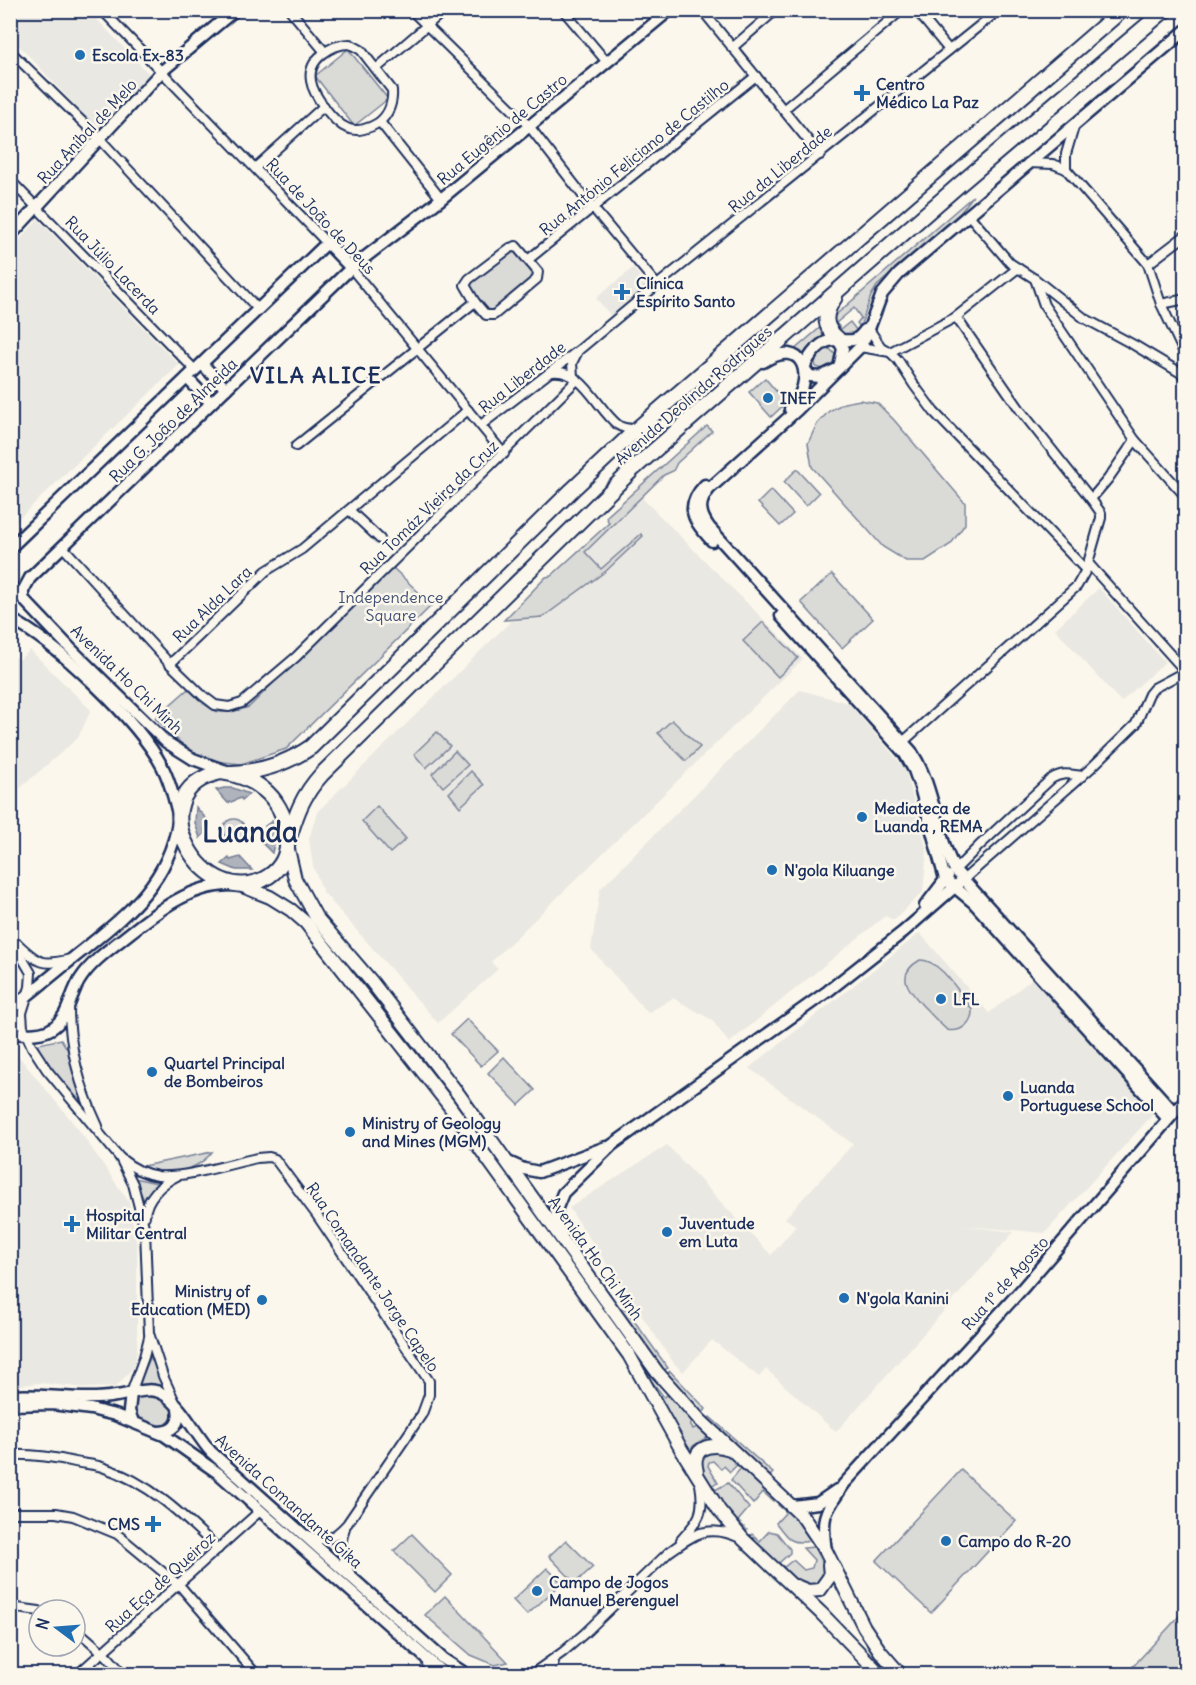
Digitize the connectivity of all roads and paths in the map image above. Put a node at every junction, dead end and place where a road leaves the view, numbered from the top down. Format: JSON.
{"nodes":[{"id":1,"x":102,"y":10,"type":"edge"},
{"id":2,"x":235,"y":10,"type":"edge"},
{"id":3,"x":290,"y":10,"type":"edge"},
{"id":4,"x":411,"y":10,"type":"edge"},
{"id":5,"x":445,"y":10,"type":"edge"},
{"id":6,"x":563,"y":10,"type":"edge"},
{"id":7,"x":670,"y":10,"type":"edge"},
{"id":8,"x":702,"y":10,"type":"edge"},
{"id":9,"x":776,"y":10,"type":"edge"},
{"id":10,"x":902,"y":10,"type":"edge"},
{"id":11,"x":916,"y":10,"type":"edge"},
{"id":12,"x":999,"y":10,"type":"edge"},
{"id":13,"x":1122,"y":10,"type":"edge"},
{"id":14,"x":1165,"y":10,"type":"edge"},
{"id":15,"x":426,"y":25,"type":"junction"},
{"id":16,"x":1185,"y":30,"type":"edge"},
{"id":17,"x":732,"y":48,"type":"junction"},
{"id":18,"x":949,"y":50,"type":"junction"},
{"id":19,"x":10,"y":51,"type":"edge"},
{"id":20,"x":324,"y":51,"type":"junction"},
{"id":21,"x":606,"y":61,"type":"junction"},
{"id":22,"x":377,"y":68,"type":"junction"},
{"id":23,"x":161,"y":72,"type":"junction"},
{"id":24,"x":756,"y":76,"type":"junction"},
{"id":25,"x":324,"y":106,"type":"junction"},
{"id":26,"x":783,"y":110,"type":"junction"},
{"id":27,"x":380,"y":122,"type":"junction"},
{"id":28,"x":1075,"y":124,"type":"junction"},
{"id":29,"x":529,"y":126,"type":"junction"},
{"id":30,"x":99,"y":138,"type":"junction"},
{"id":31,"x":820,"y":155,"type":"junction"},
{"id":32,"x":1028,"y":163,"type":"junction"},
{"id":33,"x":255,"y":168,"type":"junction"},
{"id":34,"x":1066,"y":169,"type":"junction"},
{"id":35,"x":10,"y":180,"type":"edge"},
{"id":36,"x":441,"y":199,"type":"junction"},
{"id":37,"x":37,"y":207,"type":"junction"},
{"id":38,"x":593,"y":207,"type":"junction"},
{"id":39,"x":968,"y":214,"type":"junction"},
{"id":40,"x":1185,"y":235,"type":"edge"},
{"id":41,"x":10,"y":236,"type":"edge"},
{"id":42,"x":327,"y":243,"type":"junction"},
{"id":43,"x":529,"y":259,"type":"junction"},
{"id":44,"x":1148,"y":264,"type":"junction"},
{"id":45,"x":351,"y":268,"type":"junction"},
{"id":46,"x":1018,"y":268,"type":"junction"},
{"id":47,"x":1035,"y":279,"type":"junction"},
{"id":48,"x":849,"y":280,"type":"junction"},
{"id":49,"x":657,"y":285,"type":"junction"},
{"id":50,"x":1185,"y":299,"type":"edge"},
{"id":51,"x":475,"y":302,"type":"junction"},
{"id":52,"x":1161,"y":304,"type":"junction"},
{"id":53,"x":258,"y":309,"type":"junction"},
{"id":54,"x":956,"y":317,"type":"junction"},
{"id":55,"x":870,"y":324,"type":"junction"},
{"id":56,"x":838,"y":339,"type":"junction"},
{"id":57,"x":860,"y":347,"type":"junction"},
{"id":58,"x":418,"y":348,"type":"junction"},
{"id":59,"x":579,"y":350,"type":"junction"},
{"id":60,"x":890,"y":352,"type":"junction"},
{"id":61,"x":1184,"y":354,"type":"edge"},
{"id":62,"x":804,"y":368,"type":"junction"},
{"id":63,"x":839,"y":368,"type":"junction"},
{"id":64,"x":195,"y":371,"type":"junction"},
{"id":65,"x":551,"y":373,"type":"junction"},
{"id":66,"x":1185,"y":376,"type":"edge"},
{"id":67,"x":575,"y":378,"type":"junction"},
{"id":68,"x":735,"y":379,"type":"junction"},
{"id":69,"x":226,"y":389,"type":"junction"},
{"id":70,"x":211,"y":404,"type":"junction"},
{"id":71,"x":468,"y":410,"type":"junction"},
{"id":72,"x":481,"y":425,"type":"junction"},
{"id":73,"x":619,"y":427,"type":"junction"},
{"id":74,"x":637,"y":429,"type":"junction"},
{"id":75,"x":1135,"y":440,"type":"junction"},
{"id":76,"x":296,"y":446,"type":"dead end"},
{"id":77,"x":620,"y":446,"type":"junction"},
{"id":78,"x":504,"y":454,"type":"junction"},
{"id":79,"x":1185,"y":496,"type":"edge"},
{"id":80,"x":1090,"y":499,"type":"junction"},
{"id":81,"x":349,"y":510,"type":"junction"},
{"id":82,"x":380,"y":539,"type":"dead end"},
{"id":83,"x":63,"y":547,"type":"junction"},
{"id":84,"x":10,"y":548,"type":"edge"},
{"id":85,"x":1087,"y":566,"type":"junction"},
{"id":86,"x":10,"y":585,"type":"edge"},
{"id":87,"x":23,"y":598,"type":"junction"},
{"id":88,"x":10,"y":618,"type":"edge"},
{"id":89,"x":170,"y":664,"type":"junction"},
{"id":90,"x":1185,"y":671,"type":"edge"},
{"id":91,"x":904,"y":741,"type":"junction"},
{"id":92,"x":232,"y":773,"type":"junction"},
{"id":93,"x":1082,"y":776,"type":"junction"},
{"id":94,"x":179,"y":819,"type":"junction"},
{"id":95,"x":287,"y":844,"type":"junction"},
{"id":96,"x":938,"y":856,"type":"junction"},
{"id":97,"x":955,"y":870,"type":"junction"},
{"id":98,"x":945,"y":879,"type":"junction"},
{"id":99,"x":963,"y":880,"type":"junction"},
{"id":100,"x":240,"y":885,"type":"junction"},
{"id":101,"x":954,"y":888,"type":"junction"},
{"id":102,"x":930,"y":901,"type":"junction"},
{"id":103,"x":903,"y":932,"type":"junction"},
{"id":104,"x":11,"y":937,"type":"edge"},
{"id":105,"x":73,"y":958,"type":"junction"},
{"id":106,"x":26,"y":996,"type":"junction"},
{"id":107,"x":69,"y":1004,"type":"junction"},
{"id":108,"x":10,"y":1009,"type":"edge"},
{"id":109,"x":10,"y":1033,"type":"edge"},
{"id":110,"x":26,"y":1034,"type":"junction"},
{"id":111,"x":1185,"y":1099,"type":"edge"},
{"id":112,"x":1171,"y":1115,"type":"junction"},
{"id":113,"x":104,"y":1138,"type":"junction"},
{"id":114,"x":612,"y":1145,"type":"junction"},
{"id":115,"x":120,"y":1158,"type":"junction"},
{"id":116,"x":505,"y":1160,"type":"junction"},
{"id":117,"x":181,"y":1174,"type":"junction"},
{"id":118,"x":145,"y":1230,"type":"junction"},
{"id":119,"x":563,"y":1241,"type":"junction"},
{"id":120,"x":149,"y":1333,"type":"junction"},
{"id":121,"x":131,"y":1393,"type":"junction"},
{"id":122,"x":10,"y":1396,"type":"edge"},
{"id":123,"x":10,"y":1405,"type":"edge"},
{"id":124,"x":177,"y":1406,"type":"junction"},
{"id":125,"x":134,"y":1422,"type":"junction"},
{"id":126,"x":156,"y":1432,"type":"junction"},
{"id":127,"x":731,"y":1449,"type":"junction"},
{"id":128,"x":10,"y":1455,"type":"edge"},
{"id":129,"x":699,"y":1480,"type":"junction"},
{"id":130,"x":844,"y":1484,"type":"junction"},
{"id":131,"x":793,"y":1506,"type":"junction"},
{"id":132,"x":261,"y":1510,"type":"junction"},
{"id":133,"x":10,"y":1513,"type":"edge"},
{"id":134,"x":347,"y":1524,"type":"junction"},
{"id":135,"x":299,"y":1530,"type":"junction"},
{"id":136,"x":742,"y":1539,"type":"junction"},
{"id":137,"x":218,"y":1549,"type":"junction"},
{"id":138,"x":826,"y":1551,"type":"junction"},
{"id":139,"x":669,"y":1552,"type":"junction"},
{"id":140,"x":790,"y":1583,"type":"junction"},
{"id":141,"x":358,"y":1584,"type":"junction"},
{"id":142,"x":178,"y":1585,"type":"junction"},
{"id":143,"x":10,"y":1607,"type":"edge"},
{"id":144,"x":27,"y":1609,"type":"edge"},
{"id":145,"x":87,"y":1638,"type":"edge"},
{"id":146,"x":103,"y":1652,"type":"junction"},
{"id":147,"x":563,"y":1652,"type":"junction"},
{"id":148,"x":426,"y":1656,"type":"junction"},
{"id":149,"x":78,"y":1674,"type":"edge"},
{"id":150,"x":123,"y":1674,"type":"edge"},
{"id":151,"x":256,"y":1674,"type":"edge"},
{"id":152,"x":429,"y":1674,"type":"edge"},
{"id":153,"x":444,"y":1674,"type":"edge"},
{"id":154,"x":466,"y":1674,"type":"edge"},
{"id":155,"x":532,"y":1674,"type":"edge"},
{"id":156,"x":545,"y":1674,"type":"edge"},
{"id":157,"x":880,"y":1674,"type":"edge"},
{"id":158,"x":900,"y":1674,"type":"edge"}],
"edges":[{"from":1,"to":23,"type":"street","name":"Rua de João de Deus"},
{"from":2,"to":23,"type":"street","name":"Rua Aníbal de Melo"},
{"from":3,"to":20,"type":"street"},
{"from":4,"to":15,"type":"street"},
{"from":5,"to":15,"type":"street"},
{"from":6,"to":21,"type":"street"},
{"from":7,"to":21,"type":"street","name":"Rua Eugênio de Castro"},
{"from":8,"to":17,"type":"street"},
{"from":9,"to":17,"type":"street"},
{"from":10,"to":26,"type":"street"},
{"from":11,"to":18,"type":"street"},
{"from":12,"to":18,"type":"street","name":"Rua da Liberdade"},
{"from":13,"to":74,"type":"highway","name":"Avenida Deolinda Rodrigues"},
{"from":14,"to":48,"type":"highway","name":"Avenida Deolinda Rodrigues"},
{"from":15,"to":22,"type":"street"},
{"from":15,"to":29,"type":"street"},
{"from":16,"to":28,"type":"street"},
{"from":17,"to":24,"type":"street"},
{"from":18,"to":31,"type":"street","name":"Rua da Liberdade"},
{"from":19,"to":30,"type":"street"},
{"from":20,"to":22,"type":"street"},
{"from":20,"to":25,"type":"street"},
{"from":21,"to":29,"type":"street","name":"Rua Eugênio de Castro"},
{"from":22,"to":27,"type":"street"},
{"from":23,"to":30,"type":"street","name":"Rua Aníbal de Melo"},
{"from":23,"to":33,"type":"street","name":"Rua de João de Deus"},
{"from":24,"to":26,"type":"street"},
{"from":24,"to":38,"type":"street","name":"Rua António Feliciano de Castilho"},
{"from":25,"to":27,"type":"street"},
{"from":25,"to":33,"type":"street"},
{"from":26,"to":31,"type":"street"},
{"from":27,"to":36,"type":"street"},
{"from":28,"to":32,"type":"street"},
{"from":28,"to":34,"type":"street"},
{"from":29,"to":36,"type":"street","name":"Rua Eugênio de Castro"},
{"from":29,"to":38,"type":"street"},
{"from":30,"to":37,"type":"street","name":"Rua Aníbal de Melo"},
{"from":30,"to":53,"type":"street"},
{"from":31,"to":49,"type":"street","name":"Rua da Liberdade"},
{"from":32,"to":34,"type":"street"},
{"from":32,"to":39,"type":"street"},
{"from":33,"to":42,"type":"street","name":"Rua de João de Deus"},
{"from":34,"to":44,"type":"street"},
{"from":35,"to":37,"type":"street","name":"Rua Júlio Lacerda"},
{"from":36,"to":45,"type":"street","name":"Rua Eugênio de Castro"},
{"from":37,"to":41,"type":"street","name":"Rua Aníbal de Melo"},
{"from":37,"to":64,"type":"street","name":"Rua Júlio Lacerda"},
{"from":38,"to":43,"type":"street","name":"Rua António Feliciano de Castilho"},
{"from":38,"to":49,"type":"street"},
{"from":39,"to":46,"type":"street"},
{"from":39,"to":55,"type":"street"},
{"from":40,"to":44,"type":"street"},
{"from":42,"to":45,"type":"street","name":"Rua de João de Deus"},
{"from":42,"to":53,"type":"street","name":"Rua G. João de Almeida"},
{"from":43,"to":51,"type":"street"},
{"from":43,"to":51,"type":"street"},
{"from":44,"to":52,"type":"street"},
{"from":45,"to":58,"type":"street","name":"Rua de João de Deus"},
{"from":45,"to":69,"type":"street","name":"Rua G. João de Almeida"},
{"from":46,"to":47,"type":"street"},
{"from":46,"to":54,"type":"street"},
{"from":47,"to":66,"type":"street"},
{"from":47,"to":75,"type":"street"},
{"from":48,"to":56,"type":"highway"},
{"from":48,"to":68,"type":"highway","name":"Avenida Deolinda Rodrigues"},
{"from":49,"to":59,"type":"street","name":"Rua da Liberdade"},
{"from":50,"to":52,"type":"street"},
{"from":51,"to":58,"type":"street"},
{"from":52,"to":61,"type":"street"},
{"from":53,"to":64,"type":"street","name":"Rua G. João de Almeida"},
{"from":54,"to":60,"type":"street"},
{"from":54,"to":80,"type":"street"},
{"from":55,"to":56,"type":"street"},
{"from":55,"to":57,"type":"street"},
{"from":55,"to":60,"type":"street"},
{"from":56,"to":62,"type":"street"},
{"from":56,"to":63,"type":"street"},
{"from":57,"to":60,"type":"street"},
{"from":57,"to":63,"type":"street"},
{"from":58,"to":71,"type":"street","name":"Rua de João de Deus"},
{"from":58,"to":76,"type":"street"},
{"from":59,"to":65,"type":"street","name":"Rua Liberdade"},
{"from":59,"to":67,"type":"street"},
{"from":60,"to":85,"type":"street"},
{"from":62,"to":63,"type":"street"},
{"from":62,"to":68,"type":"street"},
{"from":62,"to":96,"type":"street"},
{"from":63,"to":91,"type":"street"},
{"from":64,"to":69,"type":"street"},
{"from":64,"to":70,"type":"street"},
{"from":64,"to":84,"type":"street","name":"Rua G. João de Almeida"},
{"from":65,"to":67,"type":"street"},
{"from":65,"to":72,"type":"street","name":"Rua Liberdade"},
{"from":67,"to":73,"type":"street"},
{"from":67,"to":78,"type":"street","name":"Rua Tomáz Vieira da Cruz"},
{"from":68,"to":95,"type":"highway","name":"Avenida Deolinda Rodrigues"},
{"from":69,"to":70,"type":"street","name":"Rua G. João de Almeida"},
{"from":70,"to":83,"type":"street","name":"Rua G. João de Almeida"},
{"from":71,"to":72,"type":"street","name":"Rua de João de Deus"},
{"from":71,"to":81,"type":"street","name":"Rua Alda Lara"},
{"from":72,"to":78,"type":"street","name":"Rua de João de Deus"},
{"from":73,"to":74,"type":"street"},
{"from":73,"to":77,"type":"street"},
{"from":74,"to":77,"type":"highway","name":"Avenida Deolinda Rodrigues"},
{"from":75,"to":79,"type":"street"},
{"from":75,"to":80,"type":"street"},
{"from":77,"to":92,"type":"highway","name":"Avenida Deolinda Rodrigues"},
{"from":78,"to":89,"type":"street","name":"Rua Tomáz Vieira da Cruz"},
{"from":80,"to":85,"type":"street"},
{"from":81,"to":82,"type":"street"},
{"from":81,"to":89,"type":"street","name":"Rua Alda Lara"},
{"from":83,"to":87,"type":"street","name":"Rua G. João de Almeida"},
{"from":83,"to":89,"type":"street","name":"Rua Tomáz Vieira da Cruz"},
{"from":85,"to":90,"type":"street"},
{"from":85,"to":91,"type":"street"},
{"from":86,"to":87,"type":"street"},
{"from":87,"to":88,"type":"street","name":"Rua G. João de Almeida"},
{"from":87,"to":92,"type":"street","name":"Avenida Ho Chi Minh"},
{"from":88,"to":94,"type":"street","name":"Avenida Ho Chi Minh"},
{"from":90,"to":93,"type":"street"},
{"from":91,"to":97,"type":"street"},
{"from":92,"to":94,"type":"highway"},
{"from":92,"to":95,"type":"highway"},
{"from":93,"to":97,"type":"street"},
{"from":93,"to":99,"type":"street"},
{"from":94,"to":100,"type":"highway"},
{"from":94,"to":105,"type":"street"},
{"from":95,"to":100,"type":"highway"},
{"from":95,"to":116,"type":"main road","name":"Avenida Ho Chi Minh"},
{"from":96,"to":98,"type":"street"},
{"from":96,"to":102,"type":"street"},
{"from":97,"to":98,"type":"street"},
{"from":97,"to":99,"type":"street"},
{"from":98,"to":101,"type":"street"},
{"from":98,"to":102,"type":"street"},
{"from":99,"to":101,"type":"street"},
{"from":99,"to":112,"type":"street"},
{"from":100,"to":107,"type":"street"},
{"from":100,"to":129,"type":"main road","name":"Avenida Ho Chi Minh"},
{"from":101,"to":103,"type":"street"},
{"from":101,"to":112,"type":"street"},
{"from":102,"to":103,"type":"street"},
{"from":103,"to":114,"type":"street"},
{"from":104,"to":105,"type":"street"},
{"from":104,"to":106,"type":"street"},
{"from":105,"to":106,"type":"street"},
{"from":106,"to":108,"type":"street"},
{"from":106,"to":110,"type":"street"},
{"from":107,"to":110,"type":"street"},
{"from":107,"to":113,"type":"street"},
{"from":109,"to":110,"type":"street"},
{"from":110,"to":113,"type":"street"},
{"from":111,"to":112,"type":"street","name":"Rua 1º de Agosto"},
{"from":112,"to":130,"type":"street","name":"Rua 1º de Agosto"},
{"from":113,"to":115,"type":"street"},
{"from":114,"to":116,"type":"street"},
{"from":114,"to":119,"type":"street"},
{"from":115,"to":117,"type":"street","name":"Rua Comandante Jorge Capelo"},
{"from":115,"to":118,"type":"street"},
{"from":116,"to":119,"type":"main road","name":"Avenida Ho Chi Minh"},
{"from":117,"to":118,"type":"street","name":"Rua Comandante Jorge Capelo"},
{"from":117,"to":134,"type":"street","name":"Rua Comandante Jorge Capelo"},
{"from":118,"to":120,"type":"street"},
{"from":119,"to":127,"type":"main road","name":"Avenida Ho Chi Minh"},
{"from":120,"to":121,"type":"street"},
{"from":120,"to":124,"type":"street"},
{"from":121,"to":122,"type":"street","name":"Avenida Comandante Gika"},
{"from":121,"to":124,"type":"street","name":"Avenida Comandante Gika"},
{"from":121,"to":125,"type":"street"},
{"from":123,"to":125,"type":"street","name":"Avenida Comandante Gika"},
{"from":124,"to":126,"type":"street"},
{"from":124,"to":135,"type":"street","name":"Avenida Comandante Gika"},
{"from":125,"to":126,"type":"street","name":"Avenida Comandante Gika"},
{"from":126,"to":132,"type":"street","name":"Avenida Comandante Gika"},
{"from":127,"to":129,"type":"main road"},
{"from":127,"to":131,"type":"main road","name":"Avenida Ho Chi Minh"},
{"from":128,"to":137,"type":"street"},
{"from":129,"to":136,"type":"main road","name":"Avenida Ho Chi Minh"},
{"from":129,"to":139,"type":"street"},
{"from":130,"to":131,"type":"street"},
{"from":130,"to":138,"type":"street"},
{"from":131,"to":138,"type":"main road","name":"Avenida Ho Chi Minh"},
{"from":132,"to":137,"type":"street","name":"Rua Eça de Queiroz"},
{"from":132,"to":148,"type":"street","name":"Avenida Comandante Gika"},
{"from":133,"to":142,"type":"street"},
{"from":134,"to":135,"type":"street","name":"Rua Comandante Jorge Capelo"},
{"from":134,"to":141,"type":"street","name":"Rua Comandante Jorge Capelo"},
{"from":135,"to":141,"type":"street","name":"Avenida Comandante Gika"},
{"from":136,"to":139,"type":"street"},
{"from":136,"to":140,"type":"main road","name":"Avenida Ho Chi Minh"},
{"from":137,"to":142,"type":"street","name":"Rua Eça de Queiroz"},
{"from":138,"to":140,"type":"main road"},
{"from":138,"to":158,"type":"main road","name":"Avenida Ho Chi Minh"},
{"from":139,"to":147,"type":"street"},
{"from":140,"to":157,"type":"main road","name":"Avenida Ho Chi Minh"},
{"from":141,"to":154,"type":"street","name":"Avenida Comandante Gika"},
{"from":142,"to":146,"type":"street","name":"Rua Eça de Queiroz"},
{"from":142,"to":151,"type":"street"},
{"from":143,"to":144,"type":"street"},
{"from":145,"to":146,"type":"street"},
{"from":146,"to":149,"type":"street","name":"Rua Eça de Queiroz"},
{"from":146,"to":150,"type":"street"},
{"from":147,"to":155,"type":"street"},
{"from":147,"to":156,"type":"street"},
{"from":148,"to":152,"type":"street"},
{"from":148,"to":153,"type":"street","name":"Avenida Comandante Gika"}]}
